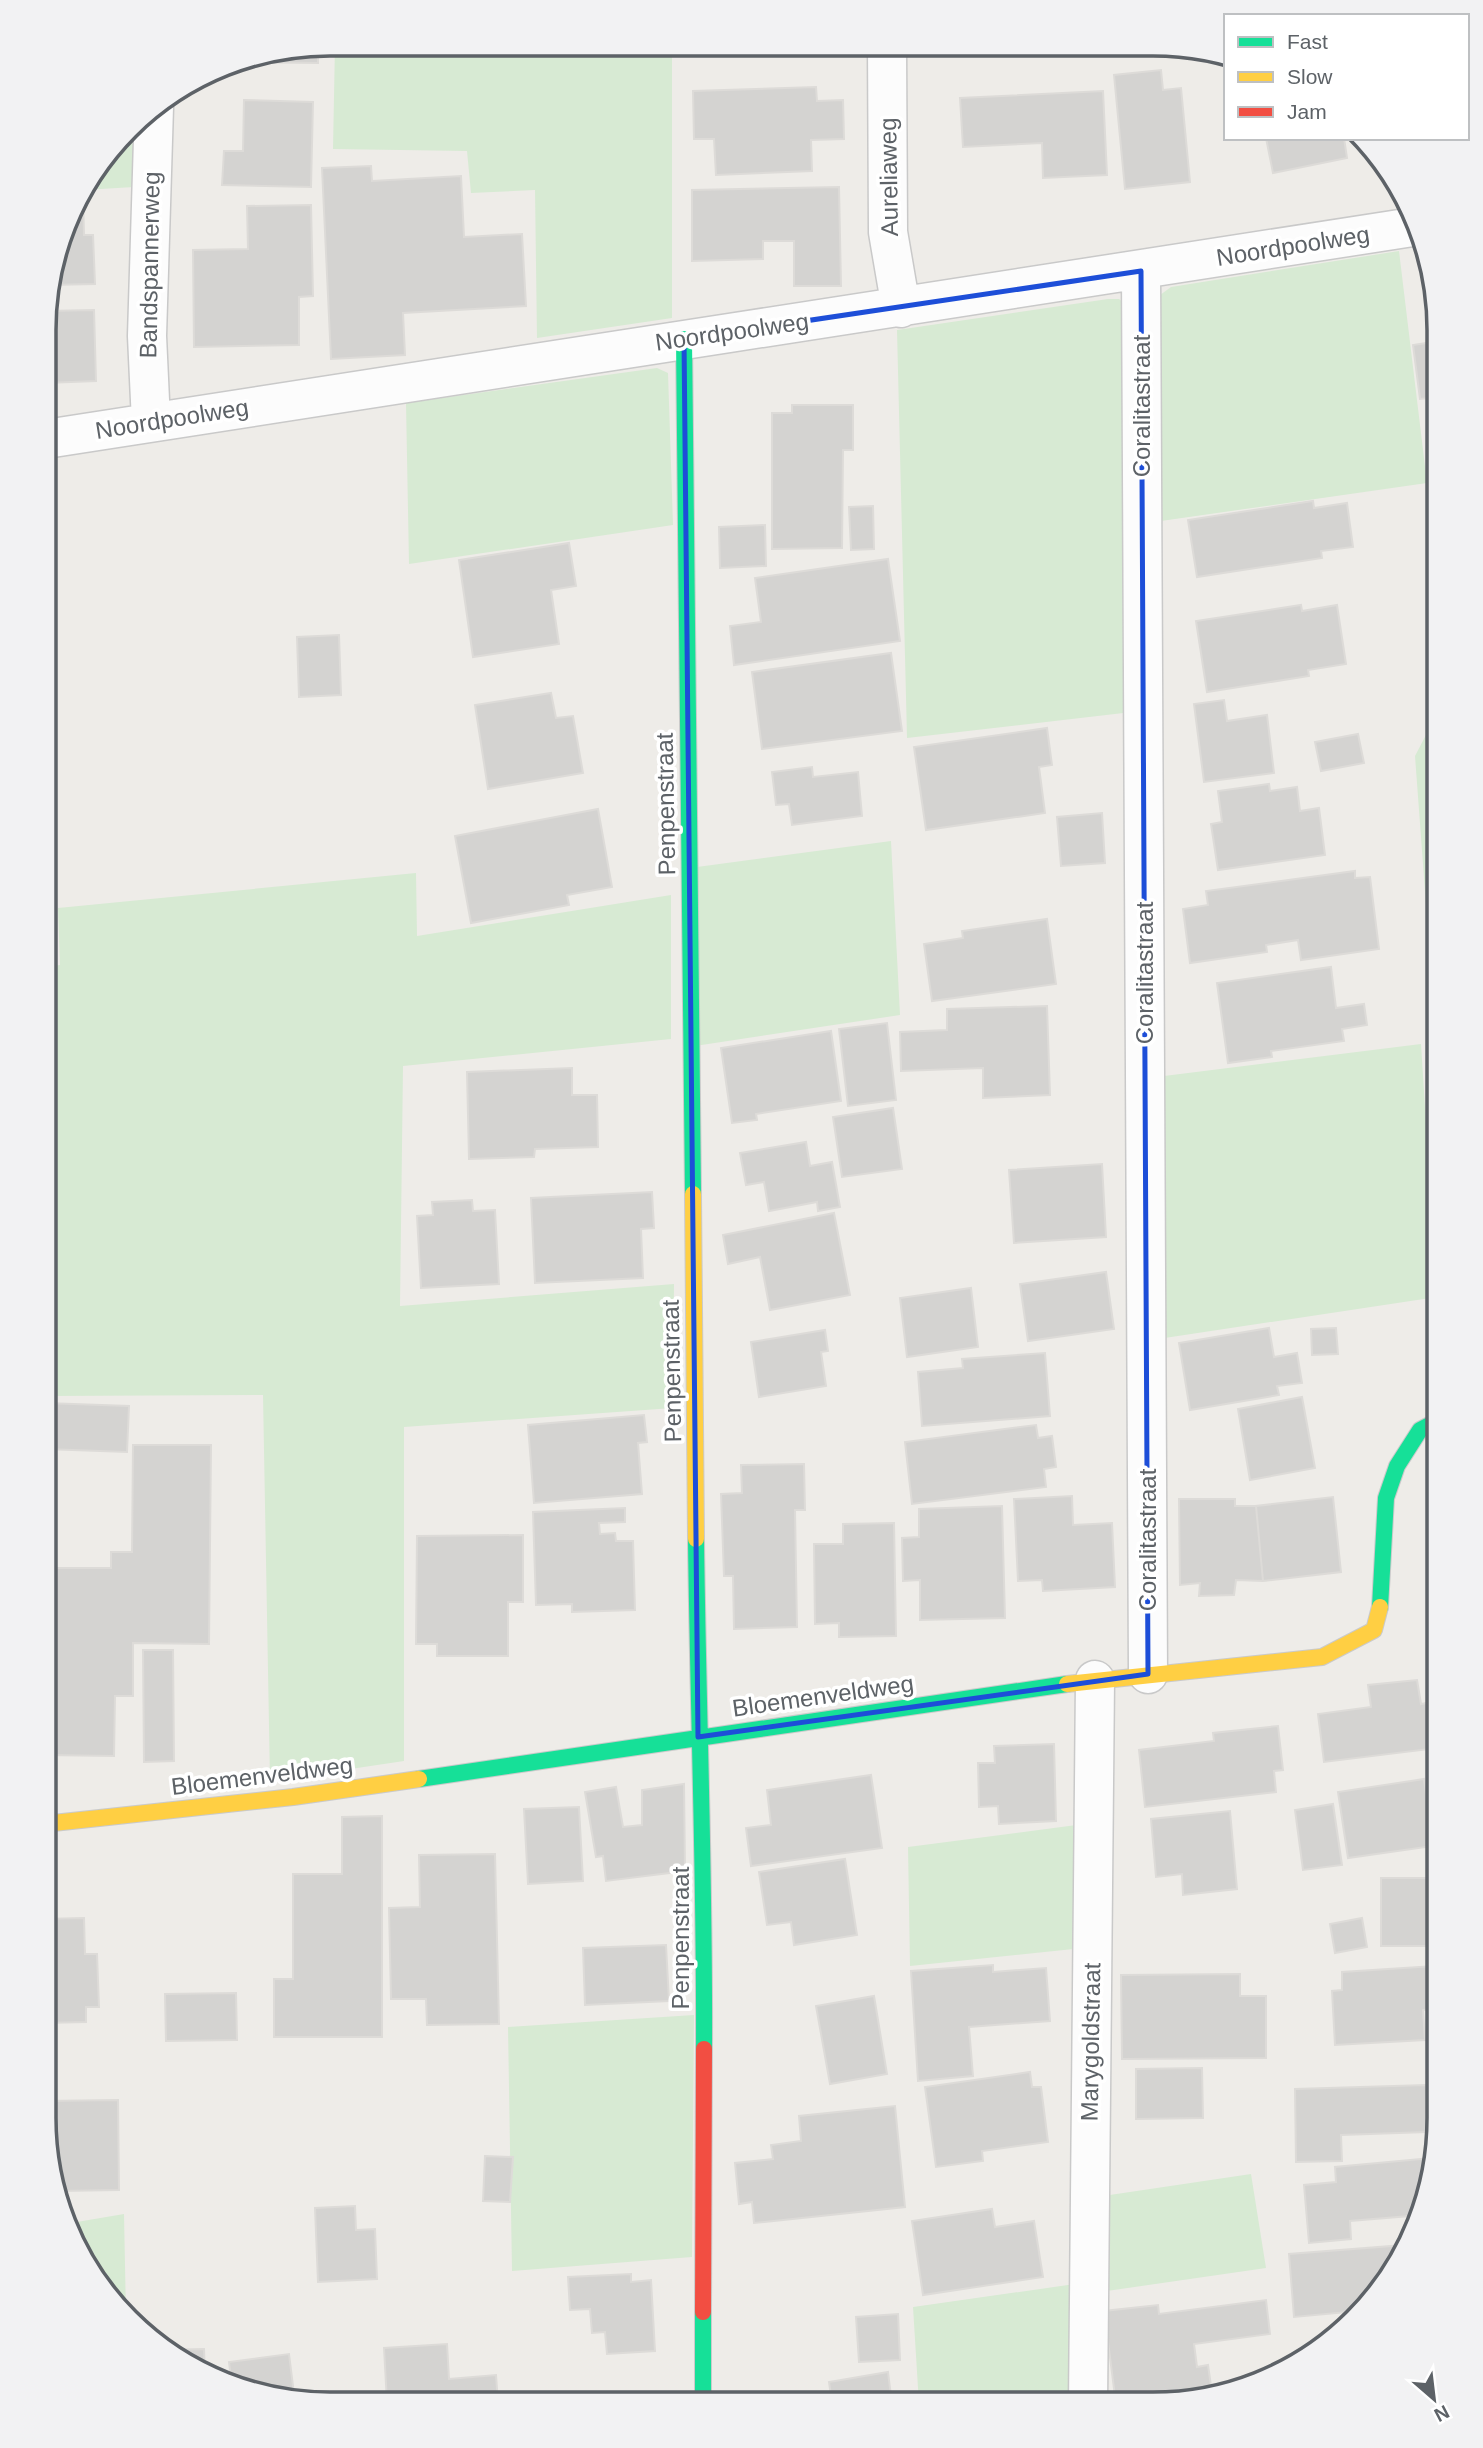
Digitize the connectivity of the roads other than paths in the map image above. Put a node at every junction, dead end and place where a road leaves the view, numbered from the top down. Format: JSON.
{"nodes":[{"id":1,"x":887,"y":56,"type":"edge"},
{"id":2,"x":153,"y":121,"type":"edge"},
{"id":3,"x":1407,"y":228,"type":"edge"},
{"id":4,"x":1141,"y":271,"type":"junction"},
{"id":5,"x":901,"y":308,"type":"junction"},
{"id":6,"x":684,"y":339,"type":"junction"},
{"id":7,"x":150,"y":422,"type":"junction"},
{"id":8,"x":56,"y":437,"type":"edge"},
{"id":9,"x":1427,"y":1426,"type":"edge"},
{"id":10,"x":1148,"y":1674,"type":"junction"},
{"id":11,"x":1095,"y":1680,"type":"junction"},
{"id":12,"x":698,"y":1737,"type":"junction"},
{"id":13,"x":56,"y":1823,"type":"edge"},
{"id":14,"x":703,"y":2392,"type":"edge"},
{"id":15,"x":1088,"y":2392,"type":"edge"}],
"edges":[{"from":1,"to":5,"type":"street","name":"Aureliaweg"},
{"from":2,"to":7,"type":"street","name":"Bandspannerweg"},
{"from":3,"to":4,"type":"street","name":"Noordpoolweg"},
{"from":4,"to":5,"type":"street","name":"Noordpoolweg"},
{"from":4,"to":10,"type":"street","name":"Coralitastraat"},
{"from":5,"to":6,"type":"street","name":"Noordpoolweg"},
{"from":6,"to":7,"type":"street","name":"Noordpoolweg"},
{"from":6,"to":12,"type":"street","name":"Penpenstraat"},
{"from":7,"to":8,"type":"street","name":"Noordpoolweg"},
{"from":9,"to":10,"type":"street","name":"Bloemenveldweg"},
{"from":10,"to":11,"type":"street","name":"Bloemenveldweg"},
{"from":11,"to":12,"type":"street","name":"Bloemenveldweg"},
{"from":11,"to":15,"type":"street","name":"Marygoldstraat"},
{"from":12,"to":13,"type":"street","name":"Bloemenveldweg"},
{"from":12,"to":14,"type":"street","name":"Penpenstraat"}]}
